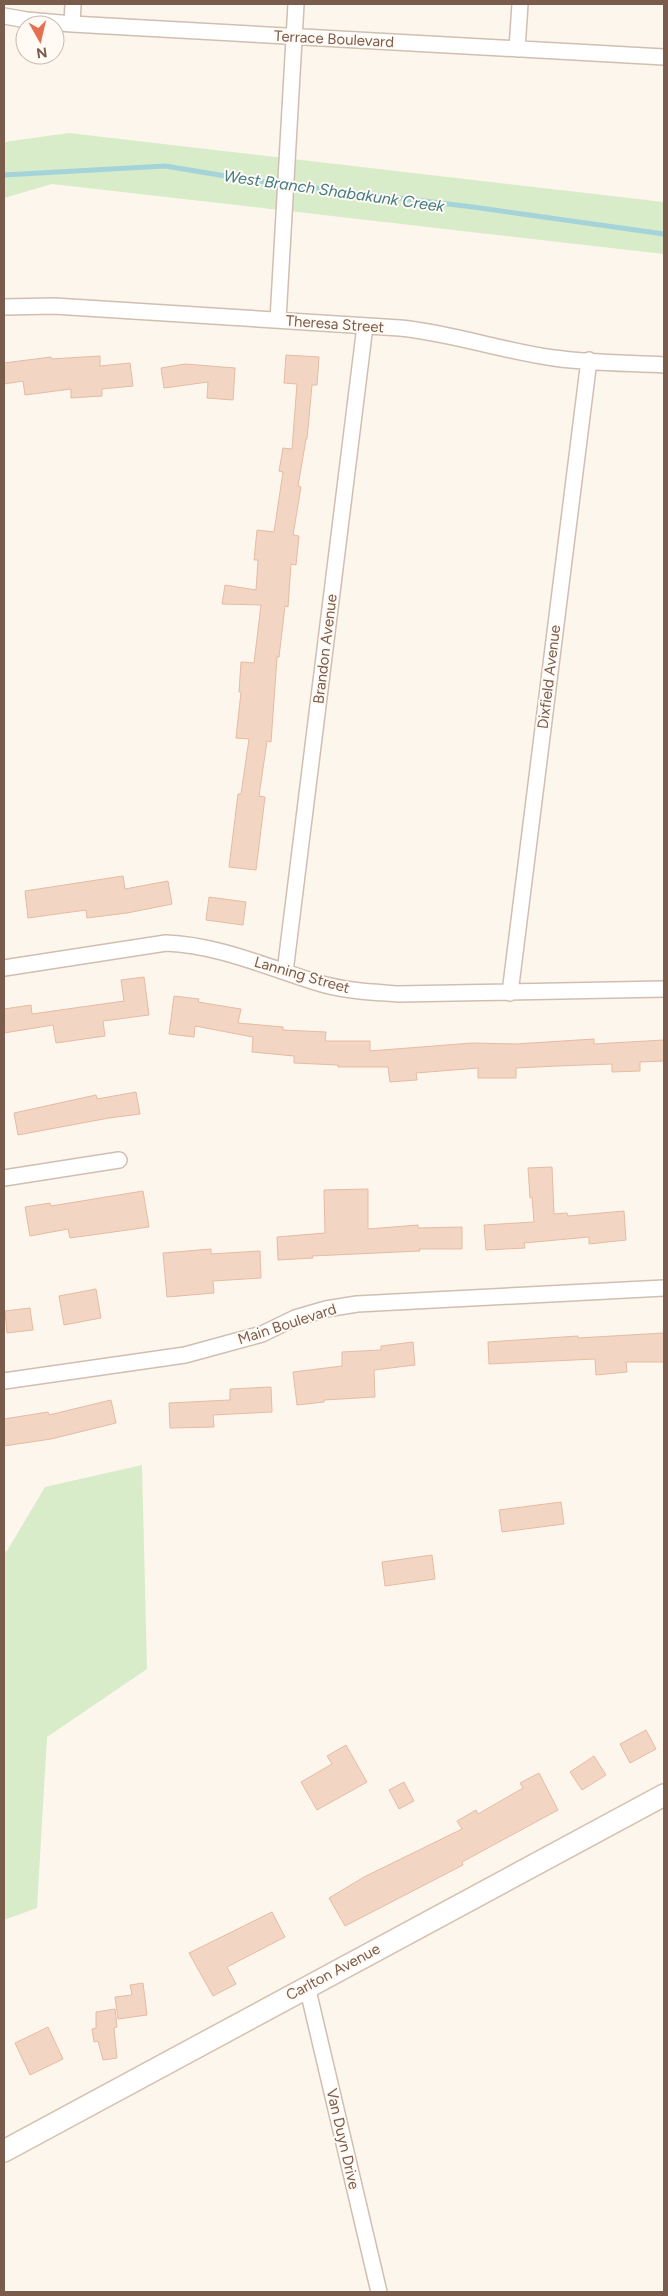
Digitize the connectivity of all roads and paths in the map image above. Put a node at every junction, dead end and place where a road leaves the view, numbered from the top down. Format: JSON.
{"nodes":[{"id":1,"x":73,"y":4,"type":"edge"},
{"id":2,"x":296,"y":4,"type":"edge"},
{"id":3,"x":520,"y":4,"type":"edge"},
{"id":4,"x":4,"y":16,"type":"edge"},
{"id":5,"x":72,"y":24,"type":"junction"},
{"id":6,"x":294,"y":36,"type":"junction"},
{"id":7,"x":517,"y":49,"type":"junction"},
{"id":8,"x":664,"y":57,"type":"edge"},
{"id":9,"x":4,"y":307,"type":"edge"},
{"id":10,"x":278,"y":320,"type":"junction"},
{"id":11,"x":365,"y":326,"type":"junction"},
{"id":12,"x":589,"y":360,"type":"junction"},
{"id":13,"x":664,"y":365,"type":"edge"},
{"id":14,"x":4,"y":968,"type":"edge"},
{"id":15,"x":285,"y":972,"type":"junction"},
{"id":16,"x":664,"y":989,"type":"edge"},
{"id":17,"x":510,"y":993,"type":"junction"},
{"id":18,"x":119,"y":1160,"type":"dead end"},
{"id":19,"x":4,"y":1178,"type":"edge"},
{"id":20,"x":664,"y":1288,"type":"edge"},
{"id":21,"x":4,"y":1381,"type":"edge"},
{"id":22,"x":664,"y":1795,"type":"edge"},
{"id":23,"x":307,"y":1986,"type":"junction"},
{"id":24,"x":4,"y":2151,"type":"edge"},
{"id":25,"x":379,"y":2292,"type":"edge"}],
"edges":[{"from":1,"to":5,"type":"street"},
{"from":2,"to":6,"type":"street"},
{"from":3,"to":7,"type":"street"},
{"from":4,"to":5,"type":"street","name":"Terrace Boulevard"},
{"from":5,"to":6,"type":"street","name":"Terrace Boulevard"},
{"from":6,"to":7,"type":"street","name":"Terrace Boulevard"},
{"from":6,"to":10,"type":"street"},
{"from":7,"to":8,"type":"street","name":"Terrace Boulevard"},
{"from":9,"to":10,"type":"street","name":"Theresa Street"},
{"from":10,"to":11,"type":"street","name":"Theresa Street"},
{"from":11,"to":12,"type":"street","name":"Theresa Street"},
{"from":11,"to":15,"type":"street","name":"Brandon Avenue"},
{"from":12,"to":13,"type":"street","name":"Theresa Street"},
{"from":12,"to":17,"type":"street","name":"Dixfield Avenue"},
{"from":14,"to":15,"type":"street","name":"Lanning Street"},
{"from":15,"to":17,"type":"street","name":"Lanning Street"},
{"from":16,"to":17,"type":"street","name":"Lanning Street"},
{"from":18,"to":19,"type":"street"},
{"from":20,"to":21,"type":"street","name":"Main Boulevard"},
{"from":22,"to":23,"type":"street","name":"Carlton Avenue"},
{"from":23,"to":24,"type":"street","name":"Carlton Avenue"},
{"from":23,"to":25,"type":"street","name":"Van Duyn Drive"}]}
